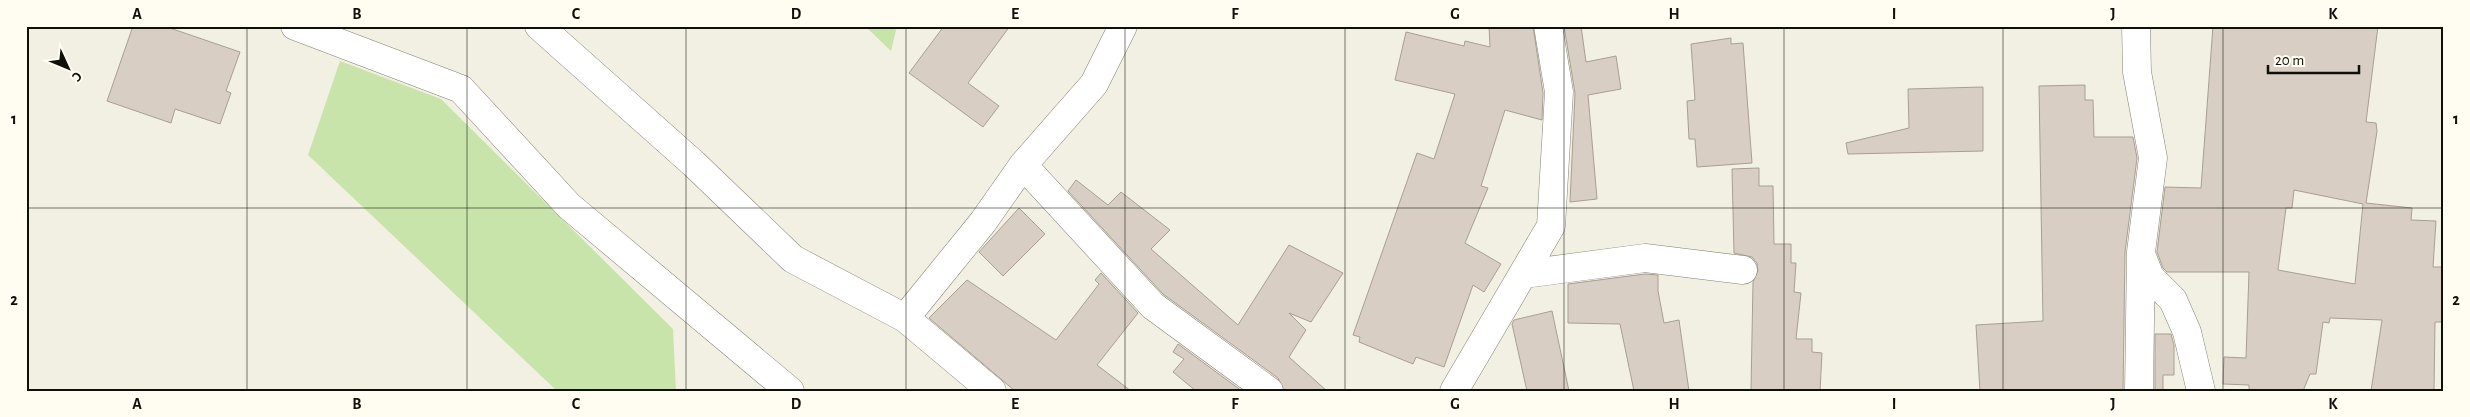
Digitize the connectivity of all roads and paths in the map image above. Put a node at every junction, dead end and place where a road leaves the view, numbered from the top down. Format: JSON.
{"nodes":[{"id":1,"x":295,"y":26,"type":"edge"},
{"id":2,"x":539,"y":26,"type":"edge"},
{"id":3,"x":1123,"y":26,"type":"edge"},
{"id":4,"x":1548,"y":26,"type":"edge"},
{"id":5,"x":2136,"y":26,"type":"edge"},
{"id":6,"x":1023,"y":165,"type":"junction"},
{"id":7,"x":2141,"y":252,"type":"junction"},
{"id":8,"x":1743,"y":270,"type":"dead end"},
{"id":9,"x":1524,"y":274,"type":"junction"},
{"id":10,"x":905,"y":318,"type":"junction"},
{"id":11,"x":790,"y":391,"type":"edge"},
{"id":12,"x":992,"y":391,"type":"edge"},
{"id":13,"x":1270,"y":391,"type":"edge"},
{"id":14,"x":1454,"y":391,"type":"edge"},
{"id":15,"x":2139,"y":391,"type":"edge"},
{"id":16,"x":2200,"y":391,"type":"edge"}],
"edges":[{"from":1,"to":11,"type":"street"},
{"from":2,"to":10,"type":"street"},
{"from":3,"to":6,"type":"street"},
{"from":4,"to":9,"type":"street"},
{"from":5,"to":7,"type":"street"},
{"from":6,"to":10,"type":"street"},
{"from":6,"to":13,"type":"street"},
{"from":7,"to":15,"type":"street"},
{"from":7,"to":16,"type":"street"},
{"from":8,"to":9,"type":"street"},
{"from":9,"to":14,"type":"street"},
{"from":10,"to":12,"type":"street"}]}
